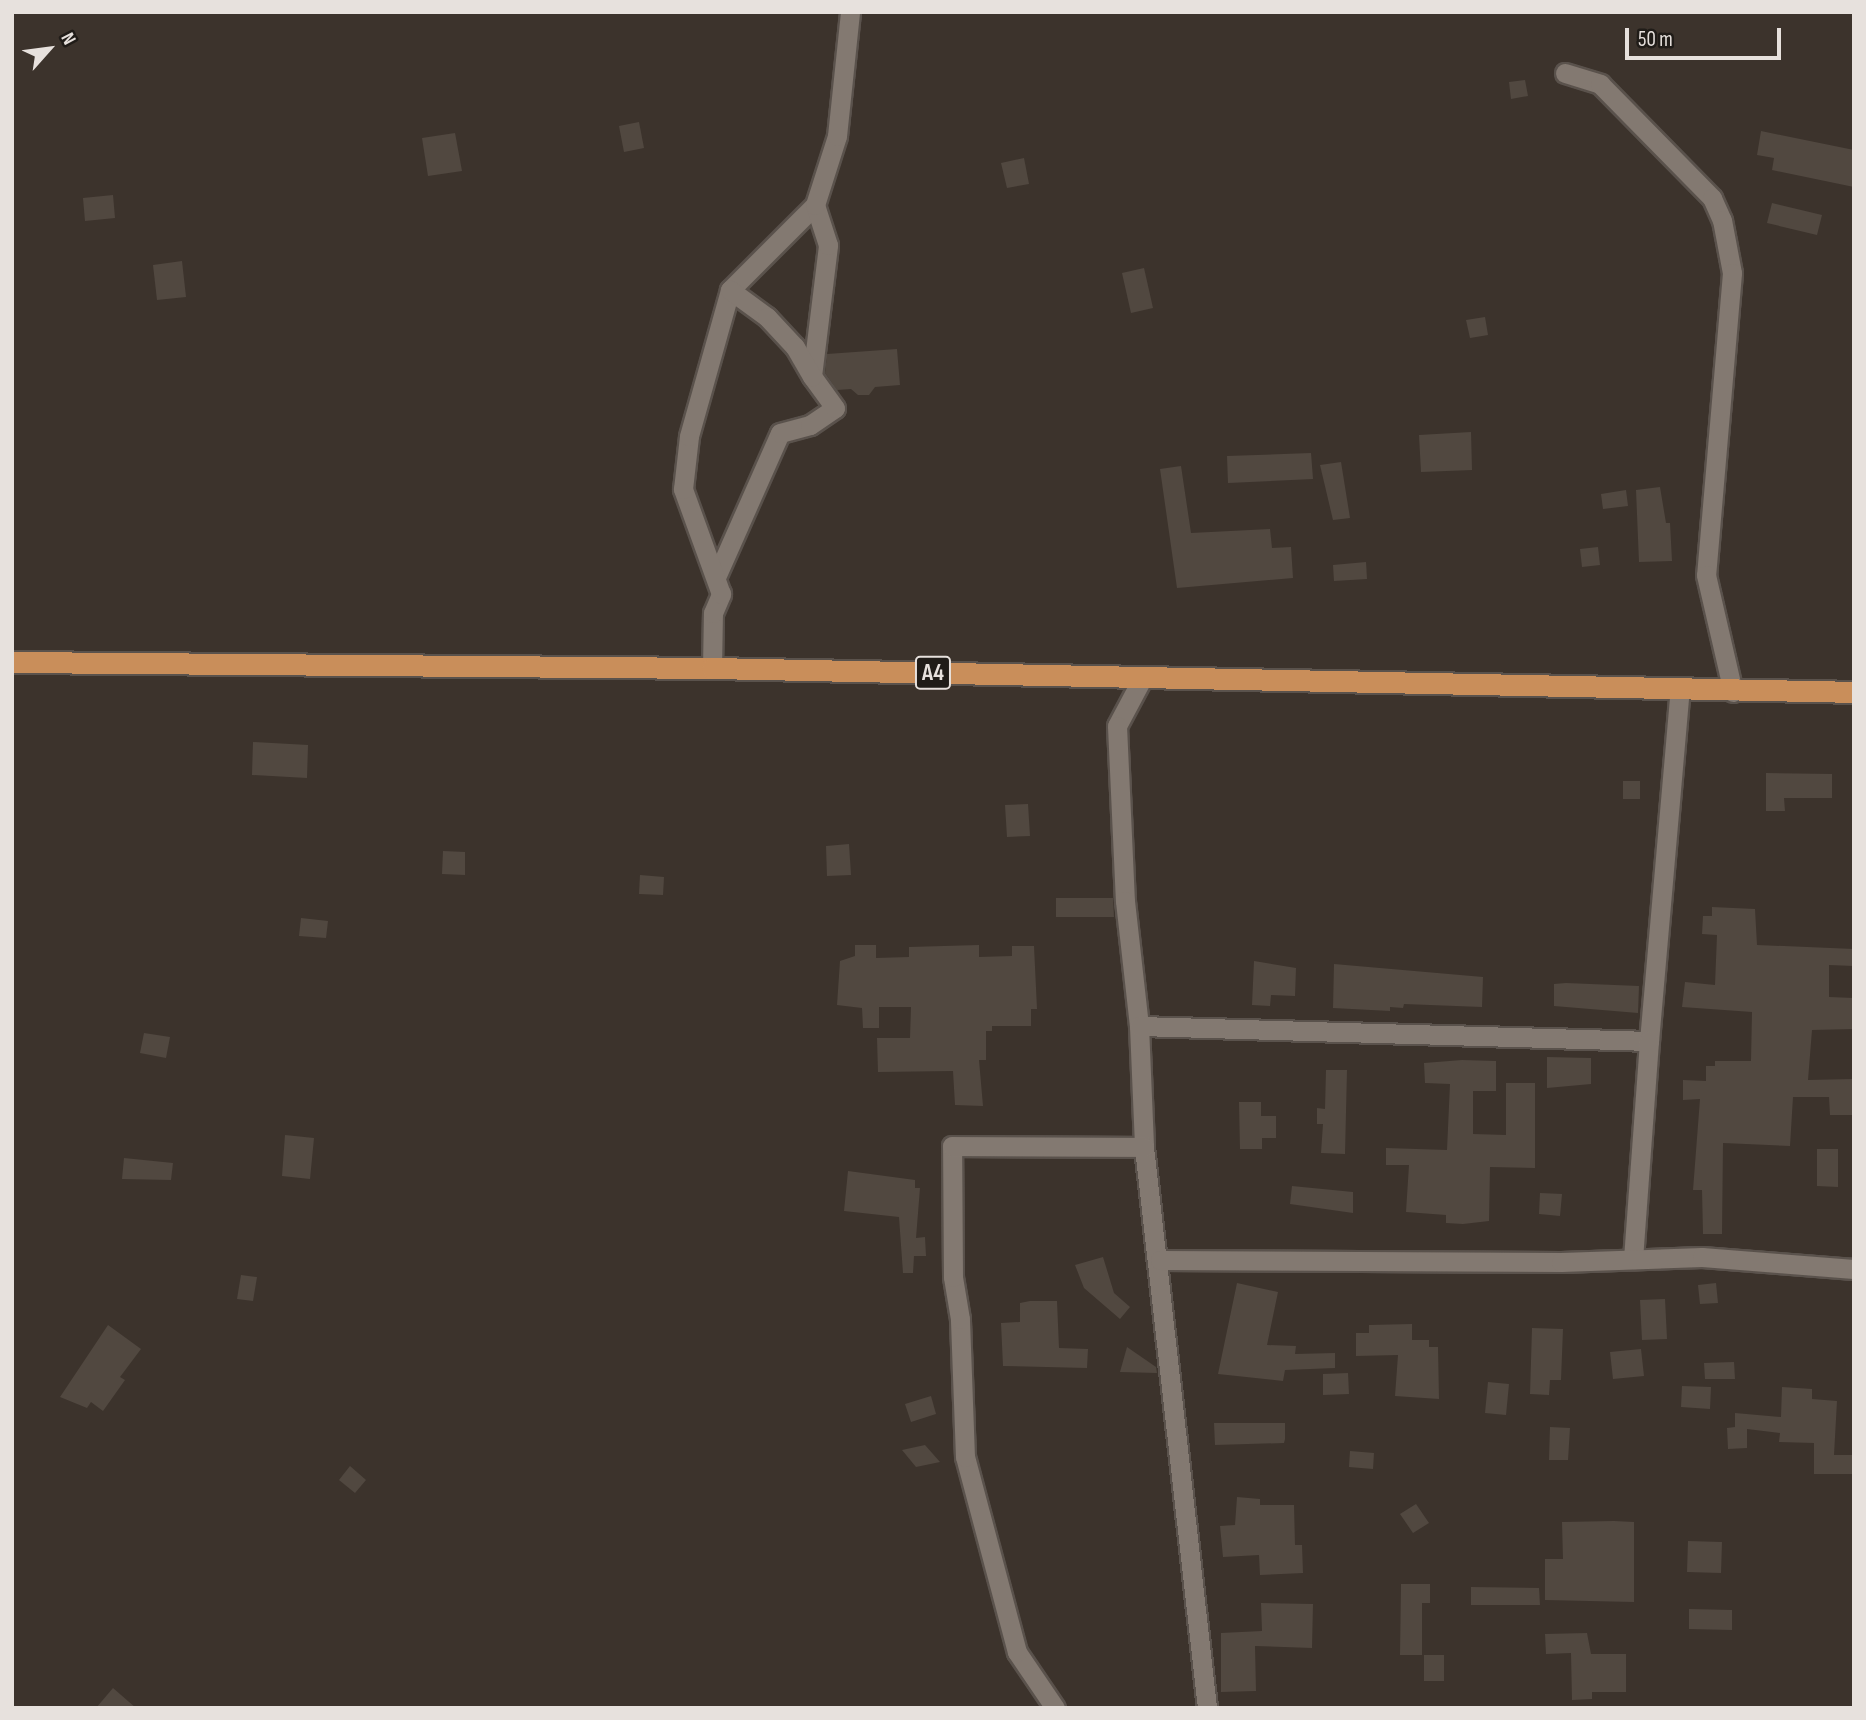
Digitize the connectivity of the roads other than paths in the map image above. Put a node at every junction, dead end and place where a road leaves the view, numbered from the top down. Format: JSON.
{"nodes":[{"id":1,"x":850,"y":12,"type":"edge"},
{"id":2,"x":1565,"y":73,"type":"dead end"},
{"id":3,"x":815,"y":205,"type":"junction"},
{"id":4,"x":730,"y":290,"type":"junction"},
{"id":5,"x":812,"y":376,"type":"junction"},
{"id":6,"x":717,"y":575,"type":"junction"},
{"id":7,"x":12,"y":662,"type":"edge"},
{"id":8,"x":712,"y":668,"type":"junction"},
{"id":9,"x":1143,"y":677,"type":"junction"},
{"id":10,"x":1680,"y":690,"type":"junction"},
{"id":11,"x":1733,"y":692,"type":"junction"},
{"id":12,"x":1854,"y":692,"type":"edge"},
{"id":13,"x":1139,"y":1027,"type":"junction"},
{"id":14,"x":1649,"y":1041,"type":"junction"},
{"id":15,"x":1144,"y":1147,"type":"junction"},
{"id":16,"x":1160,"y":1259,"type":"junction"},
{"id":17,"x":1633,"y":1259,"type":"junction"},
{"id":18,"x":1854,"y":1269,"type":"edge"},
{"id":19,"x":1055,"y":1708,"type":"edge"},
{"id":20,"x":1207,"y":1708,"type":"edge"}],
"edges":[{"from":1,"to":3,"type":"street"},
{"from":2,"to":11,"type":"street"},
{"from":3,"to":4,"type":"street"},
{"from":3,"to":5,"type":"street"},
{"from":4,"to":5,"type":"street"},
{"from":4,"to":6,"type":"street"},
{"from":5,"to":6,"type":"street"},
{"from":6,"to":8,"type":"street"},
{"from":7,"to":8,"type":"highway","number":"A4"},
{"from":8,"to":9,"type":"highway","number":"A4"},
{"from":9,"to":10,"type":"highway","number":"A4"},
{"from":9,"to":13,"type":"street"},
{"from":10,"to":11,"type":"highway","number":"A4"},
{"from":10,"to":14,"type":"street"},
{"from":11,"to":12,"type":"highway","number":"A4"},
{"from":13,"to":14,"type":"street"},
{"from":13,"to":15,"type":"street"},
{"from":14,"to":17,"type":"street"},
{"from":15,"to":16,"type":"street"},
{"from":15,"to":19,"type":"street"},
{"from":16,"to":17,"type":"street"},
{"from":16,"to":20,"type":"street"},
{"from":17,"to":18,"type":"street"}]}
